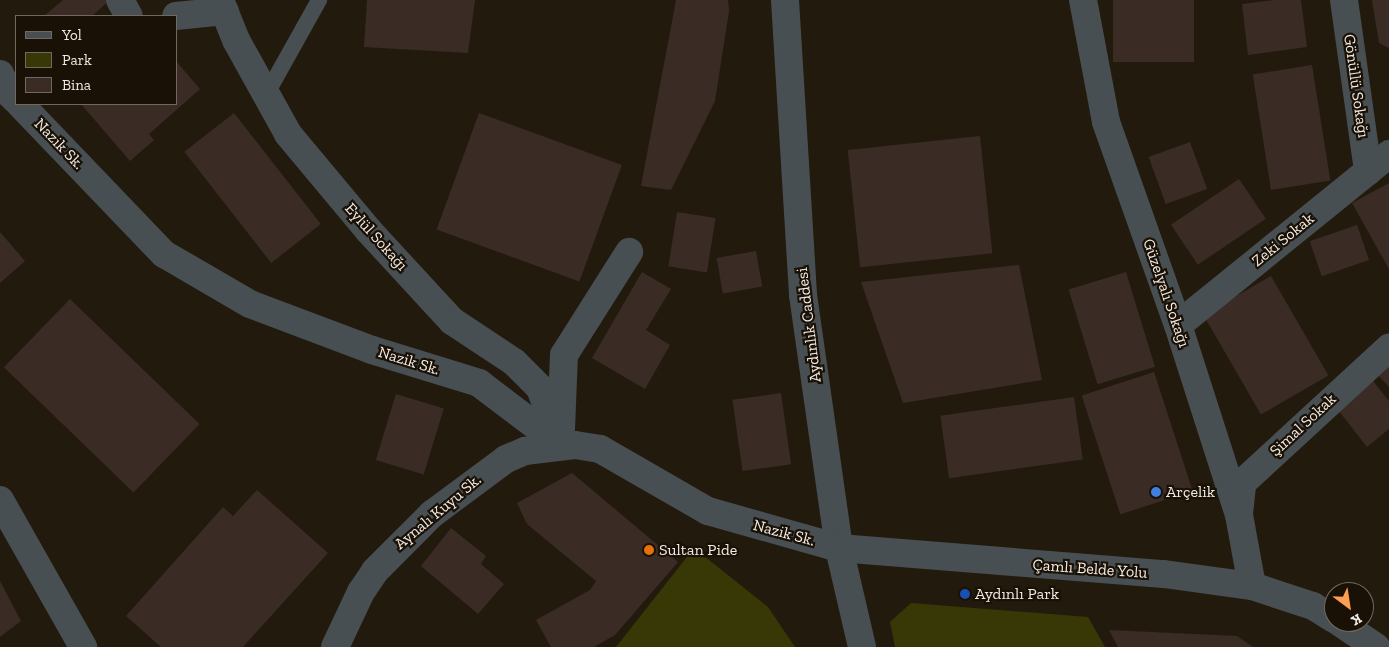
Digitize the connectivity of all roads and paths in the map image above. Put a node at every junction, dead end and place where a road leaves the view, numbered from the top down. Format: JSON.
{"nodes":[{"id":1,"x":120,"y":0,"type":"edge"},
{"id":2,"x":319,"y":0,"type":"edge"},
{"id":3,"x":785,"y":0,"type":"edge"},
{"id":4,"x":1082,"y":0,"type":"edge"},
{"id":5,"x":1344,"y":0,"type":"edge"},
{"id":6,"x":222,"y":6,"type":"edge"},
{"id":7,"x":128,"y":15,"type":"edge"},
{"id":8,"x":178,"y":16,"type":"edge"},
{"id":9,"x":0,"y":74,"type":"edge"},
{"id":10,"x":266,"y":95,"type":"junction"},
{"id":11,"x":15,"y":99,"type":"edge"},
{"id":12,"x":21,"y":105,"type":"edge"},
{"id":13,"x":1389,"y":154,"type":"edge"},
{"id":14,"x":1368,"y":171,"type":"junction"},
{"id":15,"x":629,"y":252,"type":"dead end"},
{"id":16,"x":1178,"y":326,"type":"junction"},
{"id":17,"x":1389,"y":348,"type":"edge"},
{"id":18,"x":561,"y":445,"type":"junction"},
{"id":19,"x":0,"y":500,"type":"edge"},
{"id":20,"x":1239,"y":515,"type":"junction"},
{"id":21,"x":839,"y":548,"type":"junction"},
{"id":22,"x":1252,"y":586,"type":"junction"},
{"id":23,"x":1324,"y":613,"type":"edge"},
{"id":24,"x":1354,"y":632,"type":"edge"},
{"id":25,"x":83,"y":647,"type":"edge"},
{"id":26,"x":335,"y":647,"type":"edge"},
{"id":27,"x":862,"y":647,"type":"edge"},
{"id":28,"x":1376,"y":647,"type":"edge"}],
"edges":[{"from":1,"to":7,"type":"street"},
{"from":2,"to":10,"type":"lane"},
{"from":3,"to":21,"type":"street","name":"Aydınlık Caddesi"},
{"from":4,"to":16,"type":"street","name":"Güzelyalı Sokağı"},
{"from":5,"to":14,"type":"street","name":"Gönüllü Sokağı"},
{"from":6,"to":8,"type":"street"},
{"from":6,"to":10,"type":"street","name":"Eylül Sokağı"},
{"from":9,"to":11,"type":"street"},
{"from":10,"to":18,"type":"street","name":"Eylül Sokağı"},
{"from":12,"to":18,"type":"street","name":"Nazik Sk."},
{"from":13,"to":14,"type":"street","name":"Zeki Sokak"},
{"from":14,"to":16,"type":"street","name":"Zeki Sokak"},
{"from":15,"to":18,"type":"street"},
{"from":16,"to":20,"type":"street","name":"Güzelyalı Sokağı"},
{"from":17,"to":20,"type":"street","name":"Şimal Sokak"},
{"from":18,"to":21,"type":"street","name":"Nazik Sk."},
{"from":18,"to":26,"type":"street","name":"Aynalı Kuyu Sk."},
{"from":19,"to":25,"type":"street"},
{"from":20,"to":22,"type":"street","name":"Güzelyalı Sokağı"},
{"from":21,"to":22,"type":"street","name":"Çamlı Belde Yolu"},
{"from":21,"to":27,"type":"street","name":"Aydınlık Caddesi"},
{"from":22,"to":23,"type":"street","name":"Çamlı Belde Yolu"},
{"from":24,"to":28,"type":"street"}]}
